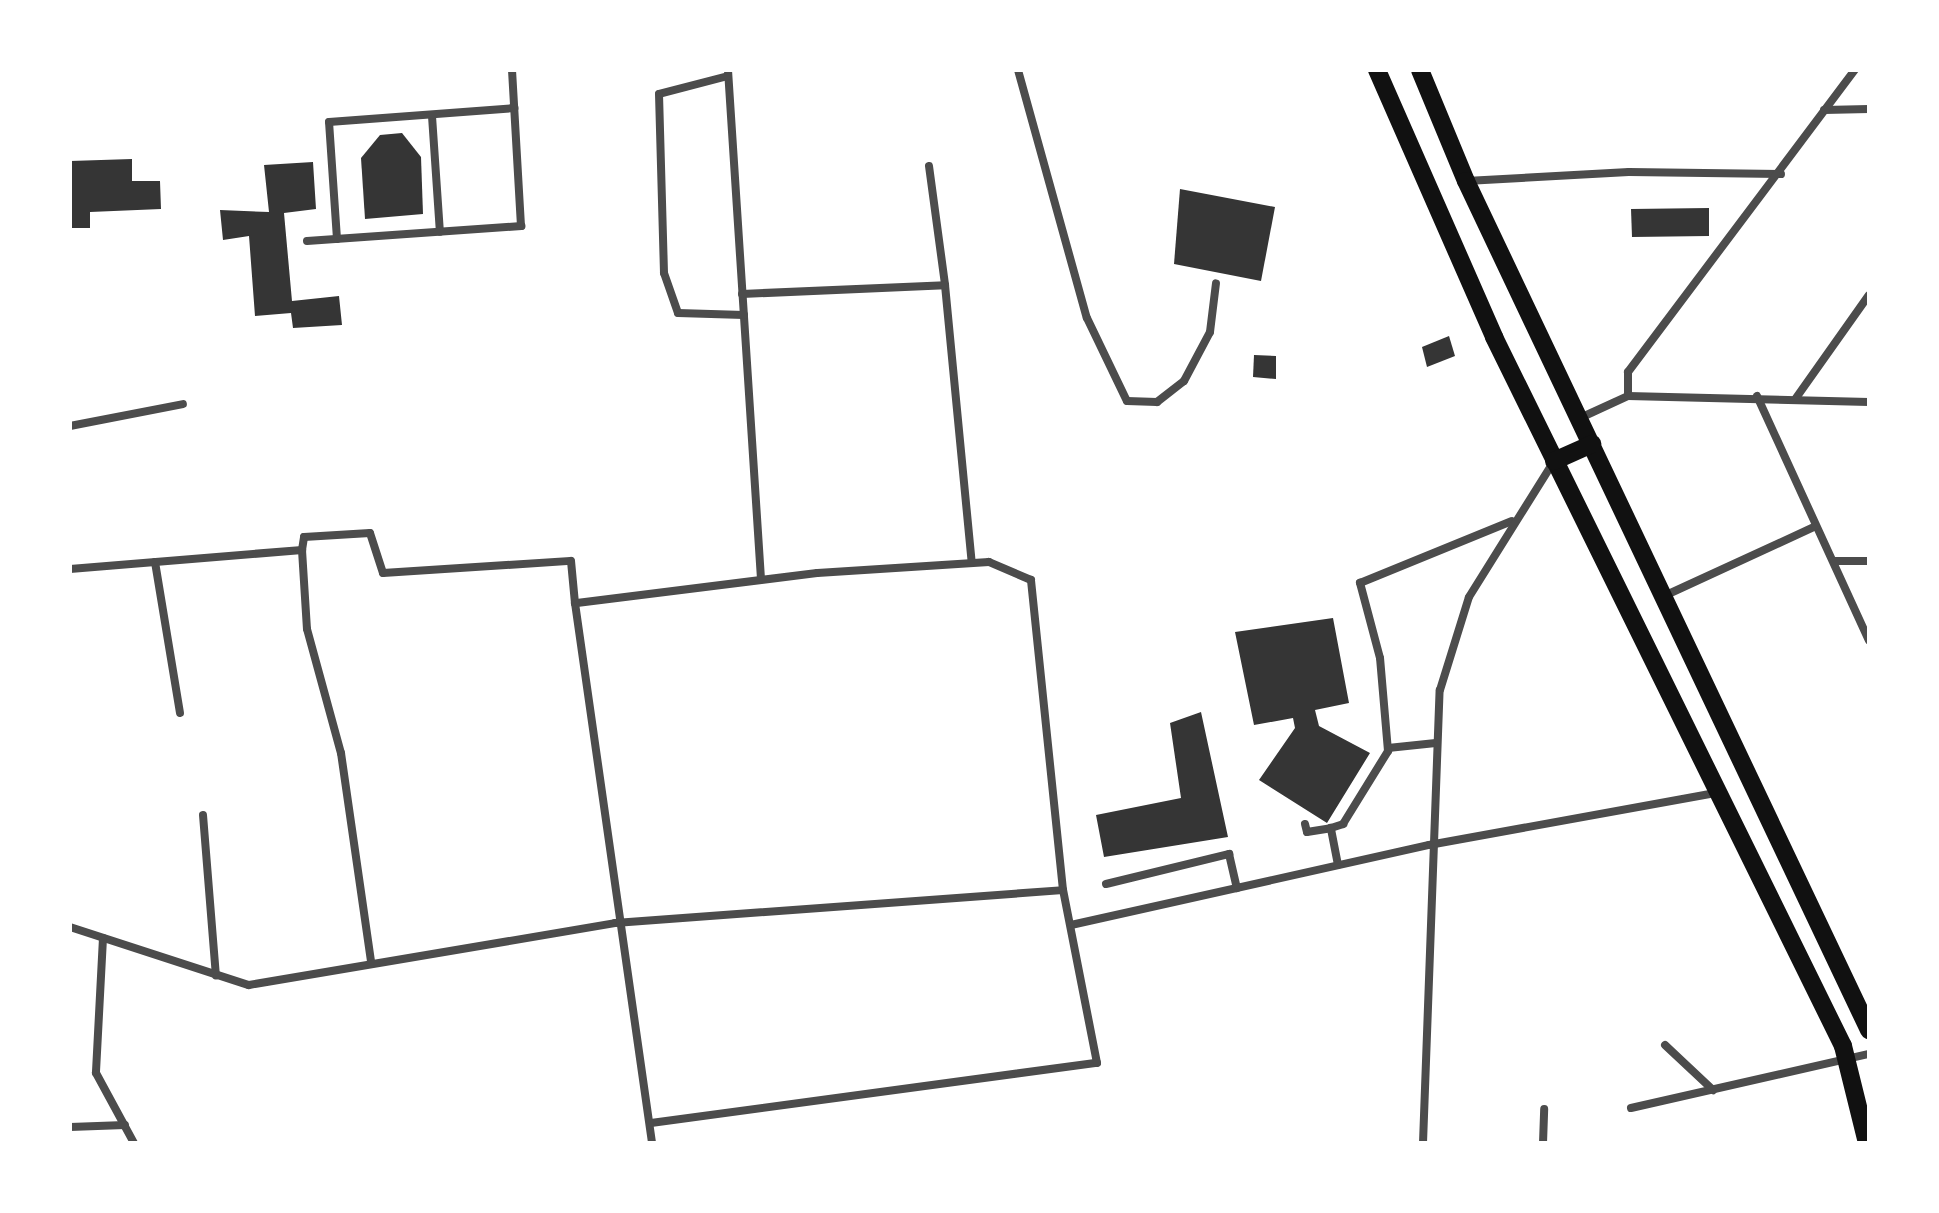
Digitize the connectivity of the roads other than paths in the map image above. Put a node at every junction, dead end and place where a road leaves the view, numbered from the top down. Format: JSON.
{"nodes":[{"id":1,"x":512,"y":70,"type":"edge"},
{"id":2,"x":1018,"y":70,"type":"edge"},
{"id":3,"x":1377,"y":70,"type":"edge"},
{"id":4,"x":1420,"y":70,"type":"edge"},
{"id":5,"x":1855,"y":70,"type":"edge"},
{"id":6,"x":728,"y":73,"type":"edge"},
{"id":7,"x":514,"y":108,"type":"junction"},
{"id":8,"x":1869,"y":109,"type":"edge"},
{"id":9,"x":1824,"y":110,"type":"junction"},
{"id":10,"x":432,"y":116,"type":"junction"},
{"id":11,"x":929,"y":166,"type":"dead end"},
{"id":12,"x":1781,"y":174,"type":"junction"},
{"id":13,"x":1466,"y":181,"type":"junction"},
{"id":14,"x":440,"y":232,"type":"junction"},
{"id":15,"x":337,"y":239,"type":"junction"},
{"id":16,"x":307,"y":241,"type":"dead end"},
{"id":17,"x":1216,"y":283,"type":"dead end"},
{"id":18,"x":945,"y":285,"type":"junction"},
{"id":19,"x":742,"y":294,"type":"junction"},
{"id":20,"x":1869,"y":295,"type":"edge"},
{"id":21,"x":744,"y":315,"type":"junction"},
{"id":22,"x":1628,"y":396,"type":"junction"},
{"id":23,"x":1757,"y":396,"type":"junction"},
{"id":24,"x":1796,"y":398,"type":"junction"},
{"id":25,"x":1869,"y":402,"type":"edge"},
{"id":26,"x":183,"y":404,"type":"dead end"},
{"id":27,"x":1580,"y":418,"type":"junction"},
{"id":28,"x":70,"y":426,"type":"edge"},
{"id":29,"x":1592,"y":444,"type":"junction"},
{"id":30,"x":1554,"y":461,"type":"junction"},
{"id":31,"x":1513,"y":521,"type":"junction"},
{"id":32,"x":1816,"y":526,"type":"junction"},
{"id":33,"x":302,"y":550,"type":"junction"},
{"id":34,"x":1834,"y":561,"type":"junction"},
{"id":35,"x":1869,"y":561,"type":"edge"},
{"id":36,"x":155,"y":562,"type":"junction"},
{"id":37,"x":972,"y":563,"type":"junction"},
{"id":38,"x":70,"y":569,"type":"edge"},
{"id":39,"x":761,"y":579,"type":"junction"},
{"id":40,"x":1664,"y":597,"type":"junction"},
{"id":41,"x":575,"y":603,"type":"junction"},
{"id":42,"x":1869,"y":641,"type":"edge"},
{"id":43,"x":180,"y":713,"type":"dead end"},
{"id":44,"x":1436,"y":743,"type":"junction"},
{"id":45,"x":1388,"y":748,"type":"junction"},
{"id":46,"x":1715,"y":793,"type":"junction"},
{"id":47,"x":203,"y":815,"type":"dead end"},
{"id":48,"x":1305,"y":824,"type":"dead end"},
{"id":49,"x":1331,"y":828,"type":"junction"},
{"id":50,"x":1429,"y":845,"type":"junction"},
{"id":51,"x":1338,"y":865,"type":"junction"},
{"id":52,"x":1106,"y":884,"type":"dead end"},
{"id":53,"x":1237,"y":888,"type":"junction"},
{"id":54,"x":1063,"y":890,"type":"junction"},
{"id":55,"x":620,"y":922,"type":"junction"},
{"id":56,"x":1071,"y":925,"type":"junction"},
{"id":57,"x":70,"y":927,"type":"edge"},
{"id":58,"x":103,"y":938,"type":"junction"},
{"id":59,"x":371,"y":961,"type":"junction"},
{"id":60,"x":216,"y":975,"type":"junction"},
{"id":61,"x":1869,"y":1030,"type":"edge"},
{"id":62,"x":1665,"y":1045,"type":"dead end"},
{"id":63,"x":1869,"y":1054,"type":"edge"},
{"id":64,"x":1846,"y":1060,"type":"junction"},
{"id":65,"x":1713,"y":1090,"type":"junction"},
{"id":66,"x":1631,"y":1108,"type":"dead end"},
{"id":67,"x":1544,"y":1109,"type":"dead end"},
{"id":68,"x":651,"y":1123,"type":"junction"},
{"id":69,"x":125,"y":1125,"type":"junction"},
{"id":70,"x":70,"y":1127,"type":"edge"},
{"id":71,"x":134,"y":1143,"type":"edge"},
{"id":72,"x":652,"y":1143,"type":"edge"},
{"id":73,"x":1423,"y":1143,"type":"edge"},
{"id":74,"x":1543,"y":1143,"type":"edge"},
{"id":75,"x":1867,"y":1143,"type":"edge"}],
"edges":[{"from":1,"to":7,"type":"street"},
{"from":2,"to":17,"type":"street"},
{"from":3,"to":30,"type":"highway"},
{"from":4,"to":13,"type":"highway"},
{"from":5,"to":9,"type":"street"},
{"from":6,"to":19,"type":"street"},
{"from":6,"to":21,"type":"street"},
{"from":7,"to":10,"type":"street"},
{"from":7,"to":14,"type":"street"},
{"from":8,"to":9,"type":"street"},
{"from":9,"to":12,"type":"street"},
{"from":10,"to":14,"type":"street"},
{"from":10,"to":15,"type":"street"},
{"from":11,"to":18,"type":"street"},
{"from":12,"to":13,"type":"street"},
{"from":12,"to":22,"type":"street"},
{"from":13,"to":27,"type":"highway"},
{"from":14,"to":15,"type":"street"},
{"from":15,"to":16,"type":"street"},
{"from":18,"to":19,"type":"street"},
{"from":18,"to":37,"type":"street"},
{"from":19,"to":21,"type":"street"},
{"from":20,"to":24,"type":"street"},
{"from":21,"to":39,"type":"street"},
{"from":22,"to":23,"type":"street"},
{"from":22,"to":27,"type":"street"},
{"from":23,"to":24,"type":"street"},
{"from":23,"to":32,"type":"street"},
{"from":24,"to":25,"type":"street"},
{"from":26,"to":28,"type":"street"},
{"from":27,"to":29,"type":"highway"},
{"from":29,"to":30,"type":"highway"},
{"from":29,"to":40,"type":"highway"},
{"from":30,"to":31,"type":"street"},
{"from":30,"to":46,"type":"highway"},
{"from":31,"to":44,"type":"street"},
{"from":31,"to":45,"type":"street"},
{"from":32,"to":34,"type":"street"},
{"from":32,"to":40,"type":"street"},
{"from":33,"to":36,"type":"street"},
{"from":33,"to":41,"type":"street"},
{"from":33,"to":59,"type":"street"},
{"from":34,"to":35,"type":"street"},
{"from":34,"to":42,"type":"street"},
{"from":36,"to":38,"type":"street"},
{"from":36,"to":43,"type":"street"},
{"from":37,"to":39,"type":"street"},
{"from":37,"to":54,"type":"street"},
{"from":39,"to":41,"type":"street"},
{"from":40,"to":61,"type":"highway"},
{"from":41,"to":55,"type":"street"},
{"from":44,"to":45,"type":"street"},
{"from":44,"to":50,"type":"street"},
{"from":45,"to":49,"type":"street"},
{"from":46,"to":50,"type":"street"},
{"from":46,"to":64,"type":"highway"},
{"from":47,"to":60,"type":"street"},
{"from":48,"to":49,"type":"street"},
{"from":49,"to":51,"type":"street"},
{"from":50,"to":51,"type":"street"},
{"from":50,"to":73,"type":"street"},
{"from":51,"to":53,"type":"street"},
{"from":52,"to":53,"type":"street"},
{"from":53,"to":56,"type":"street"},
{"from":54,"to":55,"type":"street"},
{"from":54,"to":56,"type":"street"},
{"from":55,"to":59,"type":"street"},
{"from":55,"to":68,"type":"street"},
{"from":56,"to":68,"type":"street"},
{"from":57,"to":58,"type":"street"},
{"from":58,"to":60,"type":"street"},
{"from":58,"to":69,"type":"street"},
{"from":59,"to":60,"type":"street"},
{"from":62,"to":65,"type":"street"},
{"from":63,"to":64,"type":"street"},
{"from":64,"to":65,"type":"street"},
{"from":64,"to":75,"type":"highway"},
{"from":65,"to":66,"type":"street"},
{"from":67,"to":74,"type":"street"},
{"from":68,"to":72,"type":"street"},
{"from":69,"to":70,"type":"street"},
{"from":69,"to":71,"type":"street"}]}
